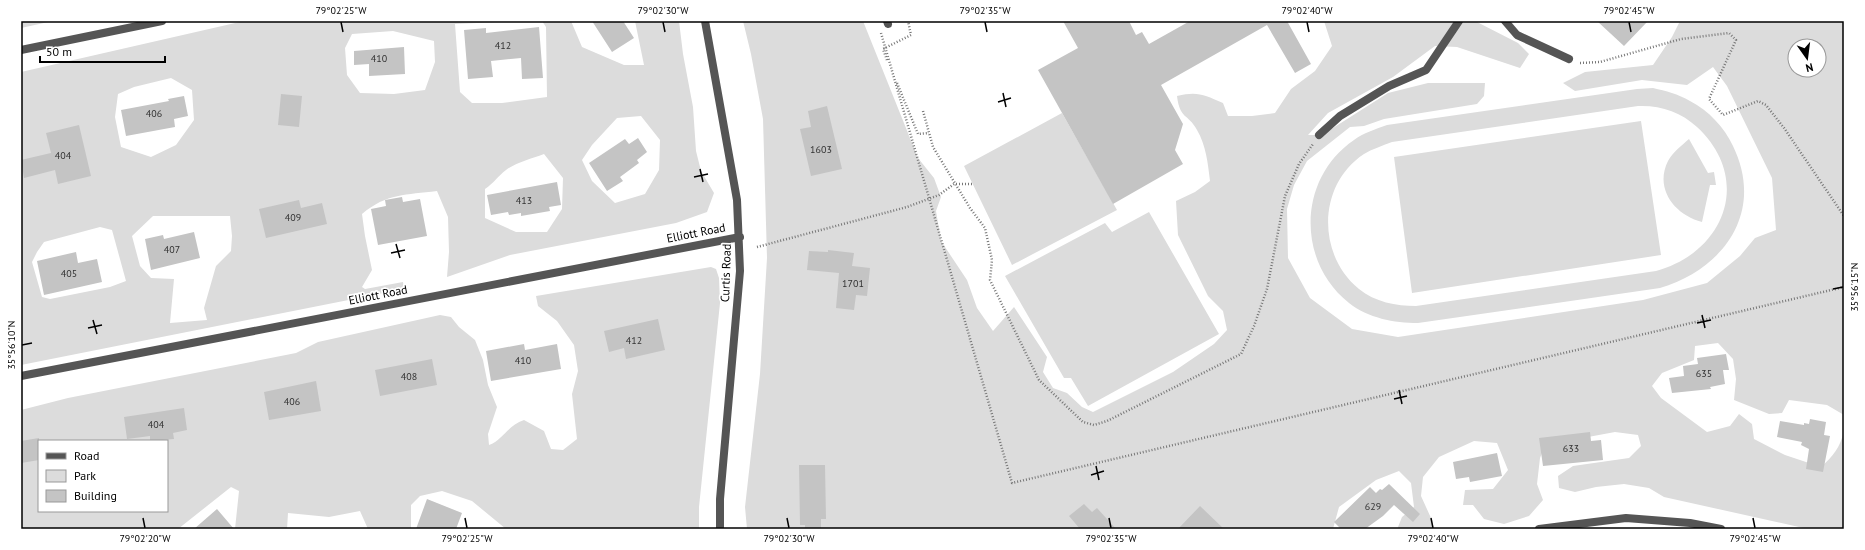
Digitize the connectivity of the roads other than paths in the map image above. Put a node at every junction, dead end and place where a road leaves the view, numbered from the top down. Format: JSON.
{"nodes":[{"id":1,"x":162,"y":21,"type":"edge"},
{"id":2,"x":705,"y":21,"type":"edge"},
{"id":3,"x":1459,"y":21,"type":"edge"},
{"id":4,"x":1505,"y":21,"type":"edge"},
{"id":5,"x":21,"y":50,"type":"edge"},
{"id":6,"x":1569,"y":59,"type":"road end"},
{"id":7,"x":1319,"y":136,"type":"road end"},
{"id":8,"x":740,"y":237,"type":"junction"},
{"id":9,"x":21,"y":376,"type":"edge"},
{"id":10,"x":720,"y":529,"type":"edge"},
{"id":11,"x":1539,"y":529,"type":"edge"},
{"id":12,"x":1721,"y":529,"type":"edge"}],
"edges":[{"from":1,"to":5,"type":"street"},
{"from":2,"to":8,"type":"street","name":"Curtis Road"},
{"from":3,"to":7,"type":"street"},
{"from":4,"to":6,"type":"street"},
{"from":8,"to":9,"type":"street","name":"Elliott Road"},
{"from":8,"to":10,"type":"street","name":"Curtis Road"},
{"from":11,"to":12,"type":"street"}]}
